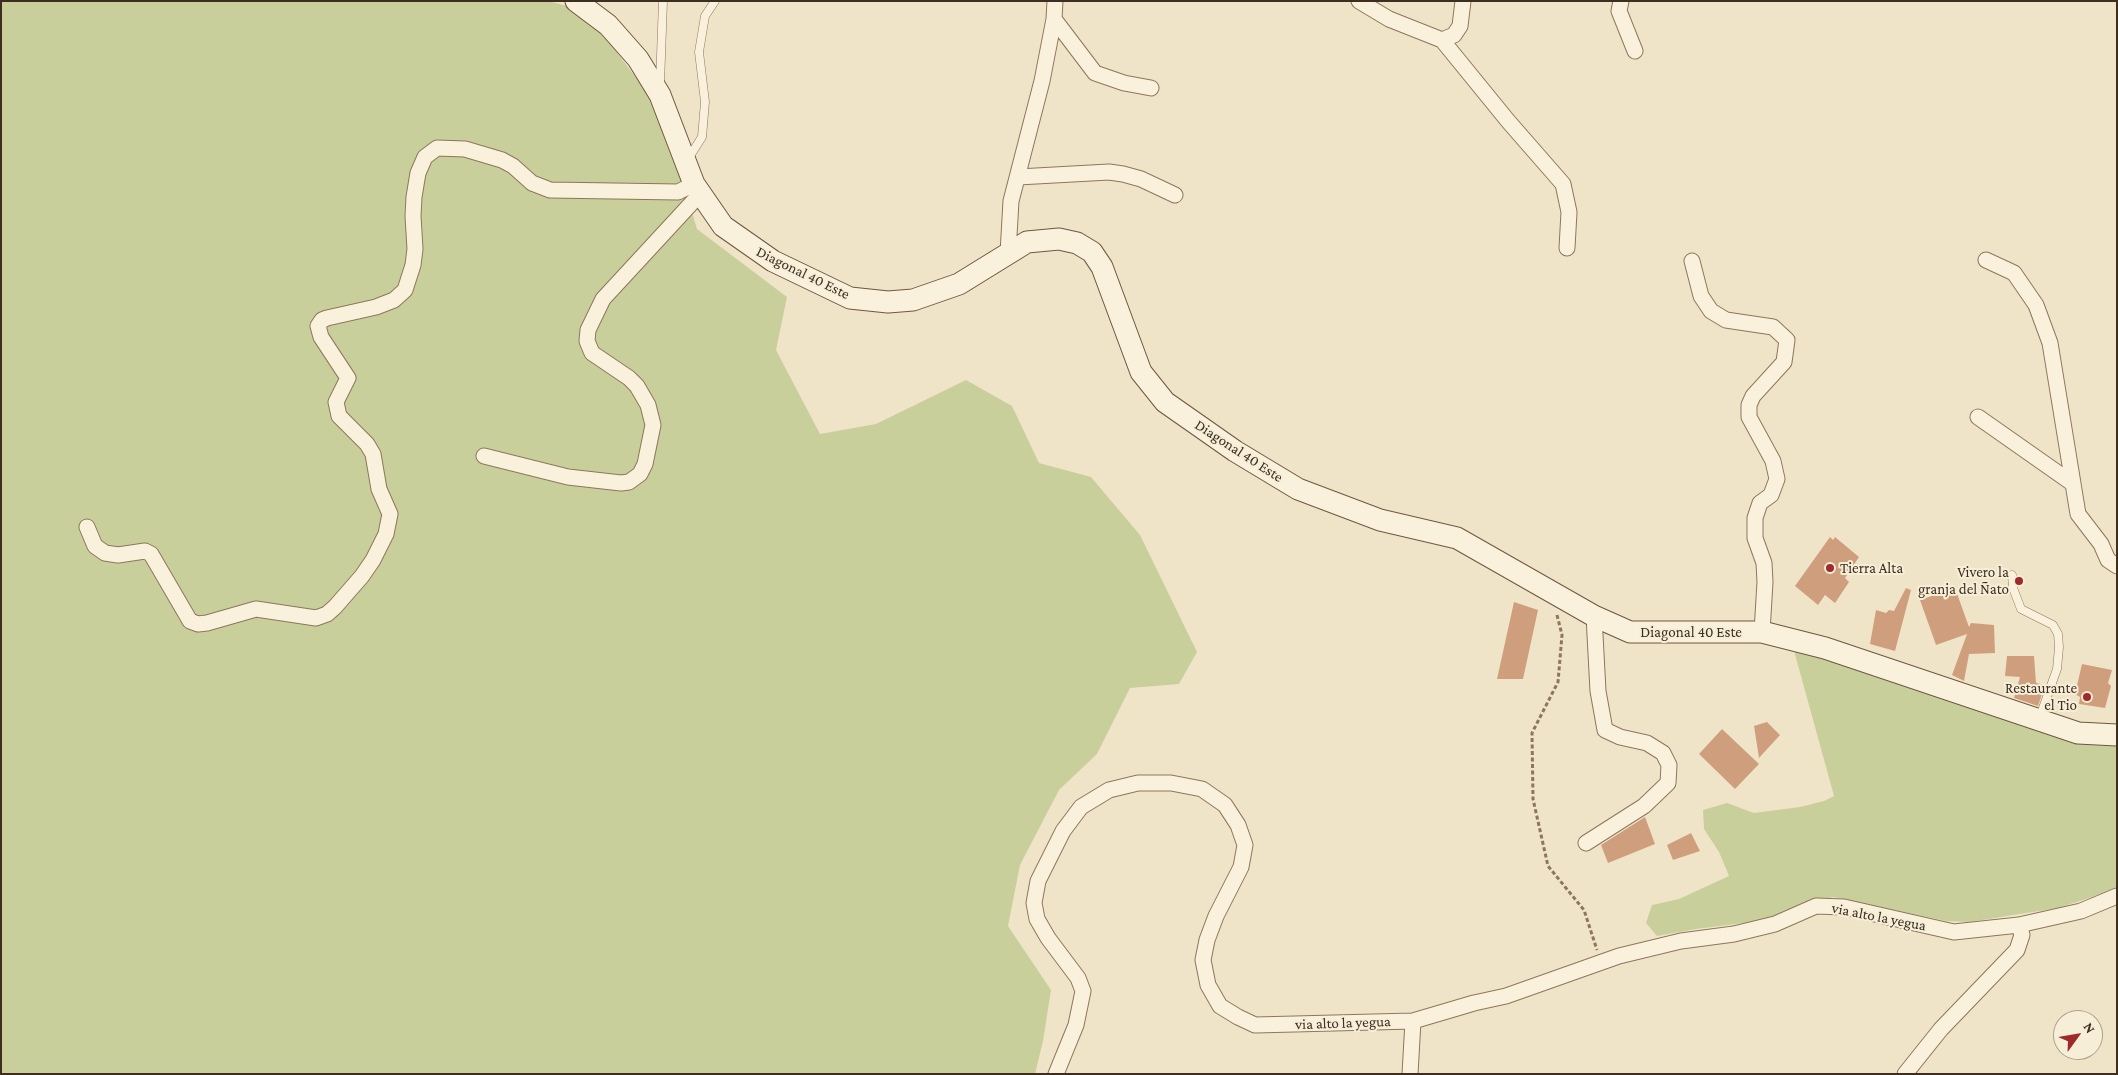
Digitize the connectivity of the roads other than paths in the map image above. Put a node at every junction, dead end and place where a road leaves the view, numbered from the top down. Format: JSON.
{"nodes":[{"id":1,"x":576,"y":1,"type":"edge"},
{"id":2,"x":663,"y":1,"type":"edge"},
{"id":3,"x":715,"y":1,"type":"edge"},
{"id":4,"x":1055,"y":1,"type":"edge"},
{"id":5,"x":1359,"y":1,"type":"edge"},
{"id":6,"x":1463,"y":1,"type":"edge"},
{"id":7,"x":1621,"y":1,"type":"edge"},
{"id":8,"x":1054,"y":19,"type":"junction"},
{"id":9,"x":1442,"y":40,"type":"junction"},
{"id":10,"x":1634,"y":51,"type":"dead end"},
{"id":11,"x":1151,"y":88,"type":"dead end"},
{"id":12,"x":660,"y":95,"type":"junction"},
{"id":13,"x":685,"y":163,"type":"junction"},
{"id":14,"x":1018,"y":177,"type":"junction"},
{"id":15,"x":697,"y":189,"type":"junction"},
{"id":16,"x":1175,"y":196,"type":"dead end"},
{"id":17,"x":1567,"y":248,"type":"dead end"},
{"id":18,"x":1008,"y":253,"type":"junction"},
{"id":19,"x":1986,"y":260,"type":"dead end"},
{"id":20,"x":1692,"y":261,"type":"dead end"},
{"id":21,"x":1978,"y":417,"type":"dead end"},
{"id":22,"x":484,"y":456,"type":"dead end"},
{"id":23,"x":2072,"y":483,"type":"junction"},
{"id":24,"x":87,"y":526,"type":"dead end"},
{"id":25,"x":2117,"y":566,"type":"edge"},
{"id":26,"x":2012,"y":575,"type":"dead end"},
{"id":27,"x":1594,"y":616,"type":"junction"},
{"id":28,"x":1762,"y":632,"type":"junction"},
{"id":29,"x":2038,"y":721,"type":"junction"},
{"id":30,"x":2117,"y":734,"type":"edge"},
{"id":31,"x":1586,"y":843,"type":"dead end"},
{"id":32,"x":2117,"y":896,"type":"edge"},
{"id":33,"x":2019,"y":925,"type":"junction"},
{"id":34,"x":1413,"y":1021,"type":"junction"},
{"id":35,"x":1056,"y":1074,"type":"edge"},
{"id":36,"x":1410,"y":1074,"type":"edge"},
{"id":37,"x":1905,"y":1074,"type":"edge"}],
"edges":[{"from":1,"to":12,"type":"street","name":"Diagonal 40 Este"},
{"from":2,"to":12,"type":"lane"},
{"from":3,"to":13,"type":"lane"},
{"from":4,"to":8,"type":"street"},
{"from":5,"to":9,"type":"street"},
{"from":6,"to":9,"type":"street"},
{"from":7,"to":10,"type":"street"},
{"from":8,"to":11,"type":"street"},
{"from":8,"to":14,"type":"street"},
{"from":9,"to":17,"type":"street"},
{"from":12,"to":13,"type":"street","name":"Diagonal 40 Este"},
{"from":13,"to":15,"type":"street","name":"Diagonal 40 Este"},
{"from":14,"to":16,"type":"street"},
{"from":14,"to":18,"type":"street"},
{"from":15,"to":18,"type":"street","name":"Diagonal 40 Este"},
{"from":15,"to":22,"type":"street"},
{"from":15,"to":24,"type":"street"},
{"from":18,"to":27,"type":"street","name":"Diagonal 40 Este"},
{"from":19,"to":23,"type":"street"},
{"from":20,"to":28,"type":"street"},
{"from":21,"to":23,"type":"street"},
{"from":23,"to":25,"type":"street"},
{"from":26,"to":29,"type":"lane"},
{"from":27,"to":28,"type":"street","name":"Diagonal 40 Este"},
{"from":27,"to":31,"type":"street"},
{"from":28,"to":29,"type":"street","name":"Diagonal 40 Este"},
{"from":29,"to":30,"type":"street","name":"Diagonal 40 Este"},
{"from":32,"to":33,"type":"street","name":"via alto la yegua"},
{"from":33,"to":34,"type":"street","name":"via alto la yegua"},
{"from":33,"to":37,"type":"street"},
{"from":34,"to":35,"type":"street","name":"via alto la yegua"},
{"from":34,"to":36,"type":"street"}]}
